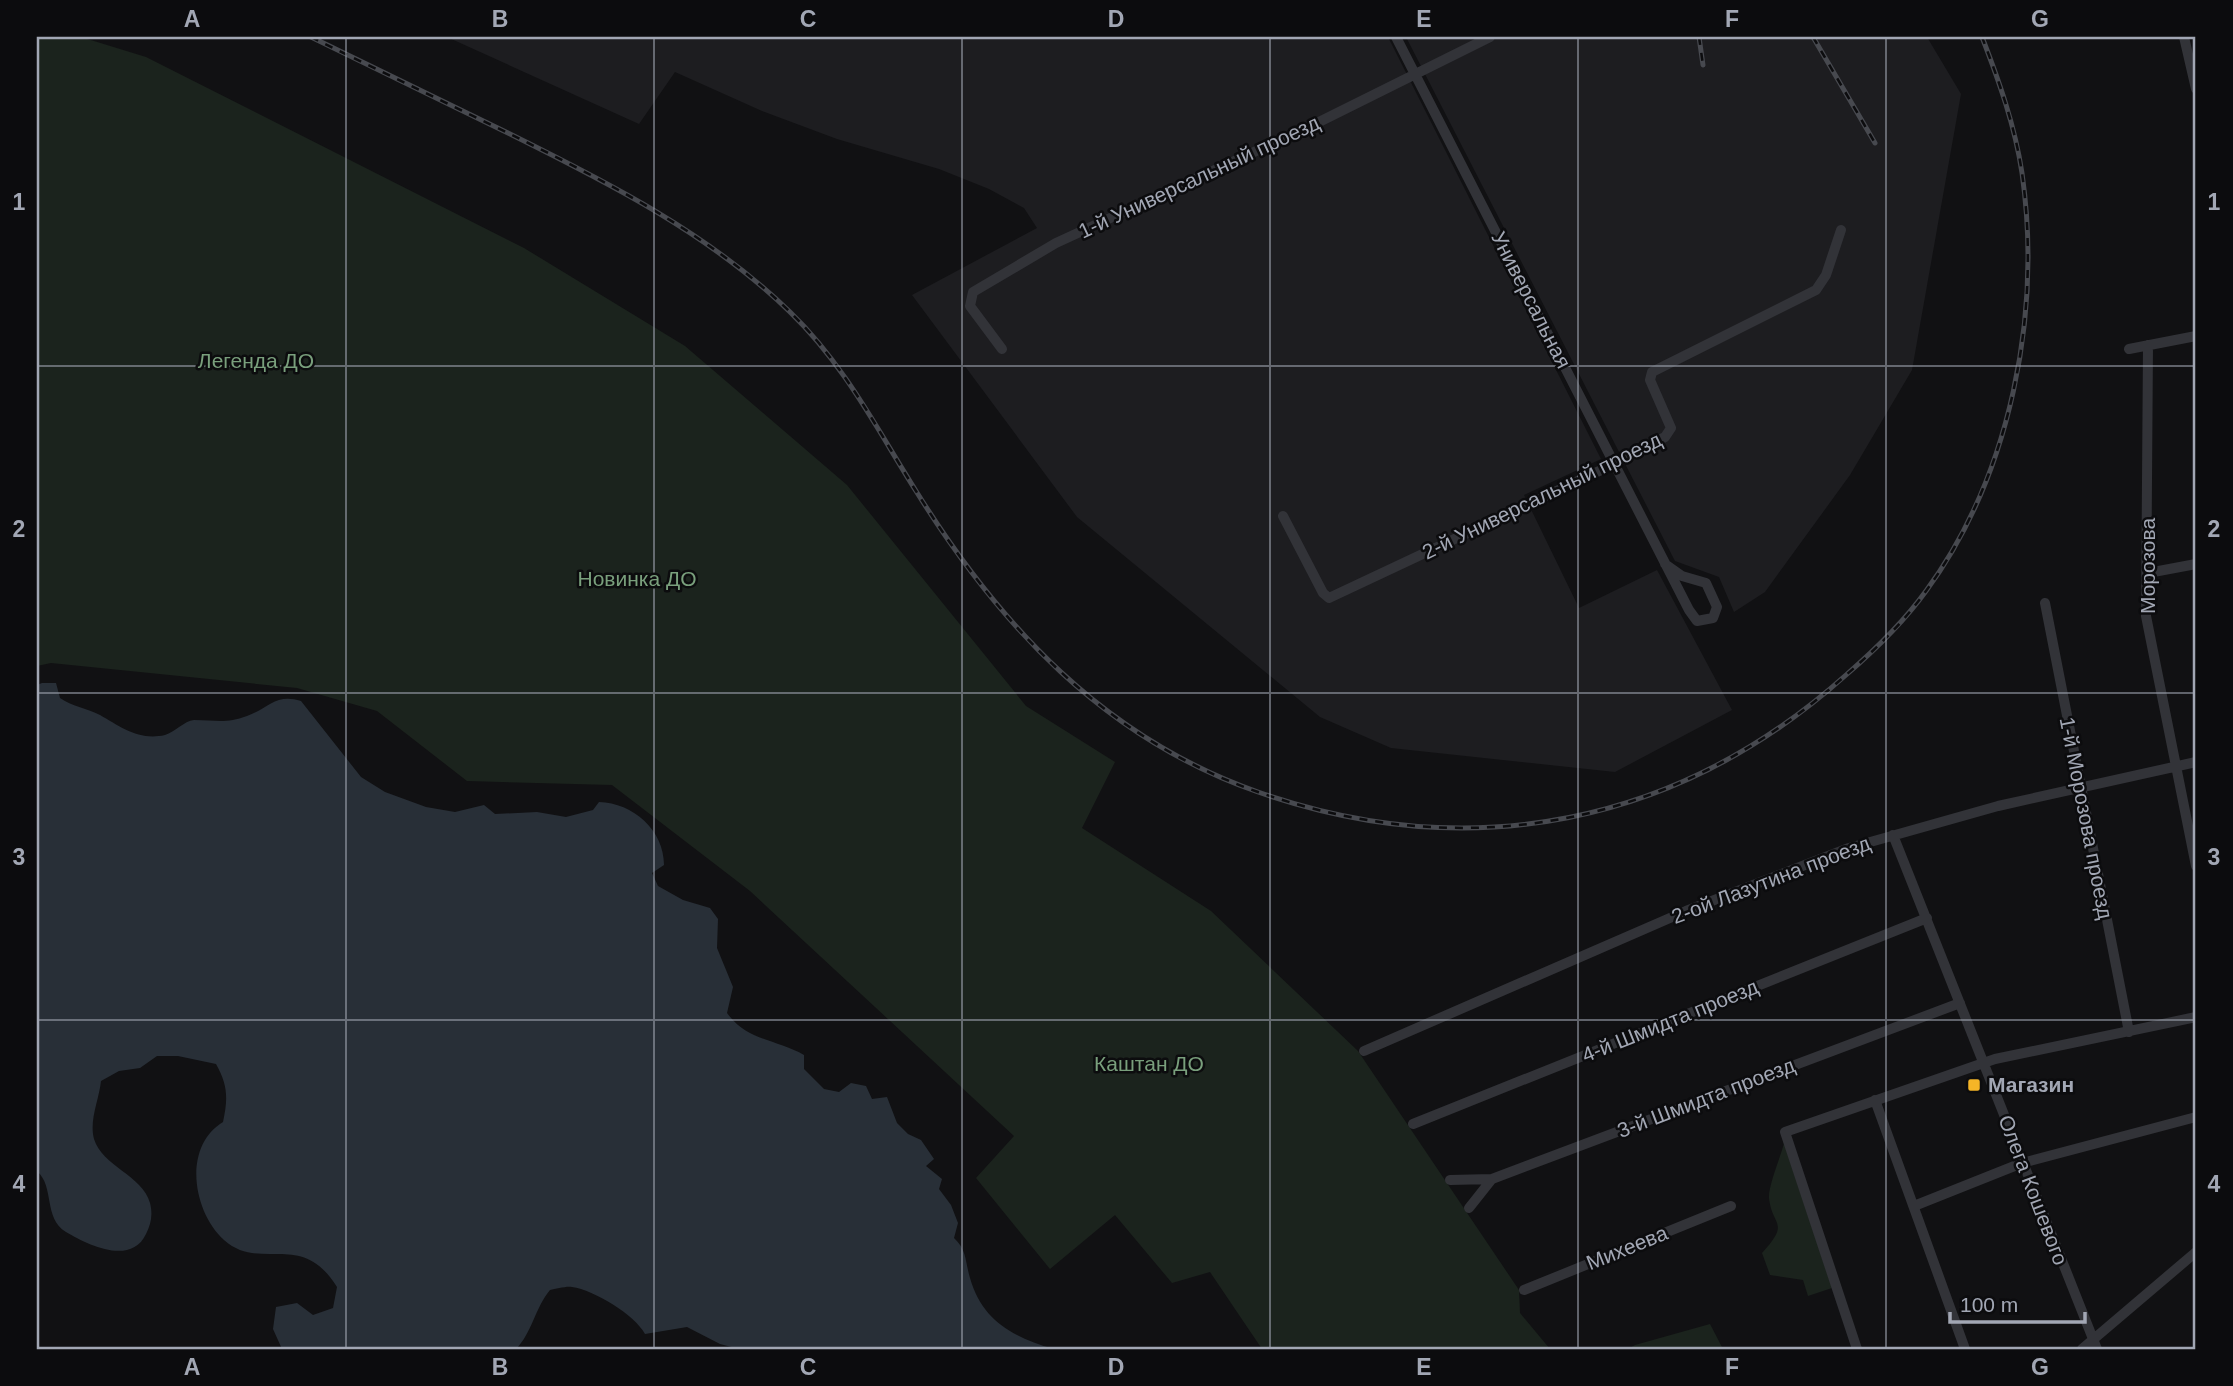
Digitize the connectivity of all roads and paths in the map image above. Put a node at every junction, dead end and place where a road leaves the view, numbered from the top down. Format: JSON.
{"nodes":[{"id":1,"x":1396,"y":37,"type":"edge"},
{"id":2,"x":1490,"y":37,"type":"edge"},
{"id":3,"x":2185,"y":37,"type":"edge"},
{"id":4,"x":1416,"y":75,"type":"junction"},
{"id":5,"x":2196,"y":89,"type":"edge"},
{"id":6,"x":1841,"y":230,"type":"dead end"},
{"id":7,"x":2196,"y":336,"type":"edge"},
{"id":8,"x":2148,"y":345,"type":"junction"},
{"id":9,"x":1002,"y":349,"type":"dead end"},
{"id":10,"x":2129,"y":349,"type":"dead end"},
{"id":11,"x":1614,"y":464,"type":"junction"},
{"id":12,"x":1283,"y":516,"type":"dead end"},
{"id":13,"x":1665,"y":564,"type":"junction"},
{"id":14,"x":2196,"y":564,"type":"edge"},
{"id":15,"x":2148,"y":573,"type":"junction"},
{"id":16,"x":2045,"y":603,"type":"dead end"},
{"id":17,"x":2196,"y":762,"type":"edge"},
{"id":18,"x":2176,"y":766,"type":"junction"},
{"id":19,"x":2080,"y":787,"type":"junction"},
{"id":20,"x":1893,"y":835,"type":"junction"},
{"id":21,"x":2196,"y":866,"type":"edge"},
{"id":22,"x":1927,"y":918,"type":"junction"},
{"id":23,"x":1960,"y":1003,"type":"junction"},
{"id":24,"x":2196,"y":1017,"type":"edge"},
{"id":25,"x":2129,"y":1032,"type":"junction"},
{"id":26,"x":1364,"y":1051,"type":"dead end"},
{"id":27,"x":1983,"y":1062,"type":"junction"},
{"id":28,"x":1875,"y":1100,"type":"junction"},
{"id":29,"x":2196,"y":1117,"type":"edge"},
{"id":30,"x":1413,"y":1124,"type":"dead end"},
{"id":31,"x":2022,"y":1163,"type":"junction"},
{"id":32,"x":1492,"y":1179,"type":"junction"},
{"id":33,"x":1450,"y":1180,"type":"dead end"},
{"id":34,"x":1731,"y":1206,"type":"dead end"},
{"id":35,"x":1914,"y":1206,"type":"junction"},
{"id":36,"x":1469,"y":1208,"type":"dead end"},
{"id":37,"x":2196,"y":1252,"type":"edge"},
{"id":38,"x":1524,"y":1290,"type":"dead end"},
{"id":39,"x":2094,"y":1345,"type":"edge"},
{"id":40,"x":1857,"y":1349,"type":"edge"},
{"id":41,"x":1965,"y":1349,"type":"edge"},
{"id":42,"x":2082,"y":1349,"type":"edge"}],
"edges":[{"from":1,"to":4,"type":"street","name":"Универсальная"},
{"from":2,"to":4,"type":"street","name":"1-й Универсальный проезд"},
{"from":3,"to":5,"type":"street"},
{"from":4,"to":9,"type":"street","name":"1-й Универсальный проезд"},
{"from":4,"to":11,"type":"street","name":"Универсальная"},
{"from":6,"to":11,"type":"street","name":"2-й Универсальный проезд"},
{"from":7,"to":8,"type":"street"},
{"from":8,"to":10,"type":"street"},
{"from":8,"to":15,"type":"street","name":"Морозова"},
{"from":11,"to":12,"type":"street","name":"2-й Универсальный проезд"},
{"from":11,"to":13,"type":"street","name":"Универсальная"},
{"from":13,"to":13,"type":"street","name":"Универсальная"},
{"from":14,"to":15,"type":"street"},
{"from":15,"to":18,"type":"street","name":"Морозова"},
{"from":16,"to":19,"type":"street","name":"1-й Морозова проезд"},
{"from":17,"to":18,"type":"street","name":"2-ой Лазутина проезд"},
{"from":18,"to":19,"type":"street","name":"2-ой Лазутина проезд"},
{"from":18,"to":21,"type":"street","name":"Морозова"},
{"from":19,"to":20,"type":"street","name":"2-ой Лазутина проезд"},
{"from":19,"to":25,"type":"street","name":"1-й Морозова проезд"},
{"from":20,"to":22,"type":"street","name":"Олега Кошевого"},
{"from":20,"to":26,"type":"street","name":"2-ой Лазутина проезд"},
{"from":22,"to":23,"type":"street","name":"Олега Кошевого"},
{"from":22,"to":30,"type":"street","name":"4-й Шмидта проезд"},
{"from":23,"to":27,"type":"street","name":"Олега Кошевого"},
{"from":23,"to":32,"type":"street","name":"3-й Шмидта проезд"},
{"from":24,"to":25,"type":"street"},
{"from":25,"to":27,"type":"street"},
{"from":27,"to":28,"type":"street"},
{"from":27,"to":31,"type":"street","name":"Олега Кошевого"},
{"from":28,"to":35,"type":"street"},
{"from":28,"to":40,"type":"street"},
{"from":29,"to":31,"type":"street"},
{"from":31,"to":35,"type":"street"},
{"from":31,"to":39,"type":"street","name":"Олега Кошевого"},
{"from":32,"to":33,"type":"street","name":"3-й Шмидта проезд"},
{"from":32,"to":36,"type":"street"},
{"from":34,"to":38,"type":"street","name":"Михеева"},
{"from":35,"to":41,"type":"street"},
{"from":37,"to":39,"type":"street"},
{"from":39,"to":42,"type":"street"}]}
